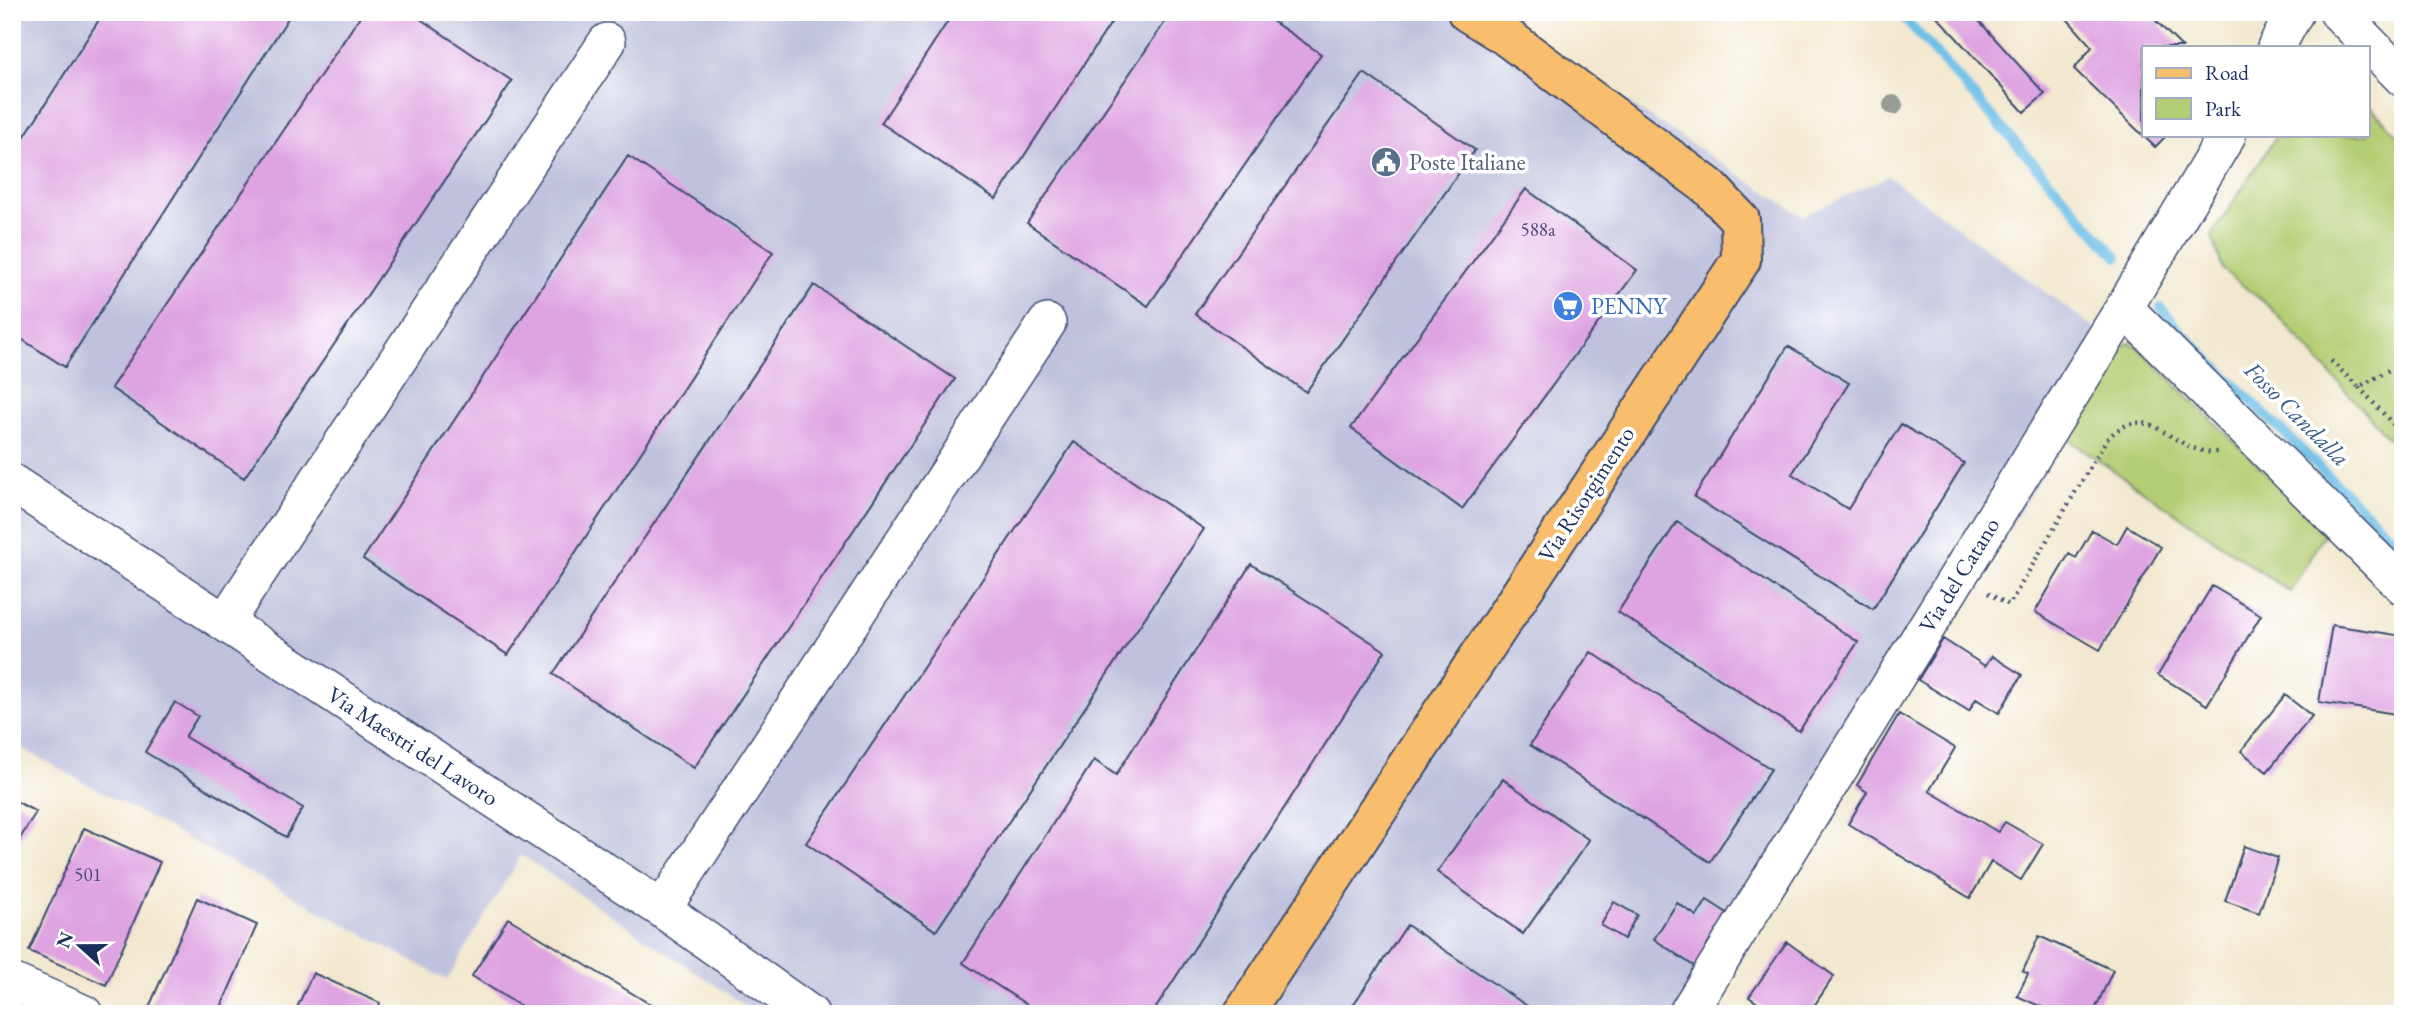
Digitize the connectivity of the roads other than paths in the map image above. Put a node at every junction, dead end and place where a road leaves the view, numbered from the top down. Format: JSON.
{"nodes":[{"id":1,"x":1467,"y":12,"type":"edge"},
{"id":2,"x":2295,"y":12,"type":"edge"},
{"id":3,"x":2338,"y":12,"type":"edge"},
{"id":4,"x":1492,"y":23,"type":"edge"},
{"id":5,"x":607,"y":42,"type":"dead end"},
{"id":6,"x":2277,"y":46,"type":"edge"},
{"id":7,"x":2403,"y":78,"type":"edge"},
{"id":8,"x":2226,"y":136,"type":"edge"},
{"id":9,"x":2124,"y":308,"type":"junction"},
{"id":10,"x":1047,"y":323,"type":"dead end"},
{"id":11,"x":12,"y":484,"type":"edge"},
{"id":12,"x":2403,"y":586,"type":"edge"},
{"id":13,"x":225,"y":622,"type":"junction"},
{"id":14,"x":662,"y":909,"type":"junction"},
{"id":15,"x":12,"y":982,"type":"edge"},
{"id":16,"x":84,"y":1014,"type":"edge"},
{"id":17,"x":810,"y":1014,"type":"edge"},
{"id":18,"x":1243,"y":1014,"type":"edge"},
{"id":19,"x":1687,"y":1014,"type":"edge"}],
"edges":[{"from":1,"to":4,"type":"main road","name":"Via Risorgimento"},
{"from":2,"to":6,"type":"street"},
{"from":3,"to":7,"type":"street"},
{"from":4,"to":18,"type":"main road","name":"Via Risorgimento"},
{"from":5,"to":13,"type":"street"},
{"from":8,"to":9,"type":"street","name":"Via del Catano"},
{"from":9,"to":12,"type":"street"},
{"from":9,"to":19,"type":"street","name":"Via del Catano"},
{"from":10,"to":14,"type":"street"},
{"from":11,"to":13,"type":"street","name":"Via Maestri del Lavoro"},
{"from":13,"to":14,"type":"street","name":"Via Maestri del Lavoro"},
{"from":14,"to":17,"type":"street","name":"Via Maestri del Lavoro"},
{"from":15,"to":16,"type":"street"}]}
